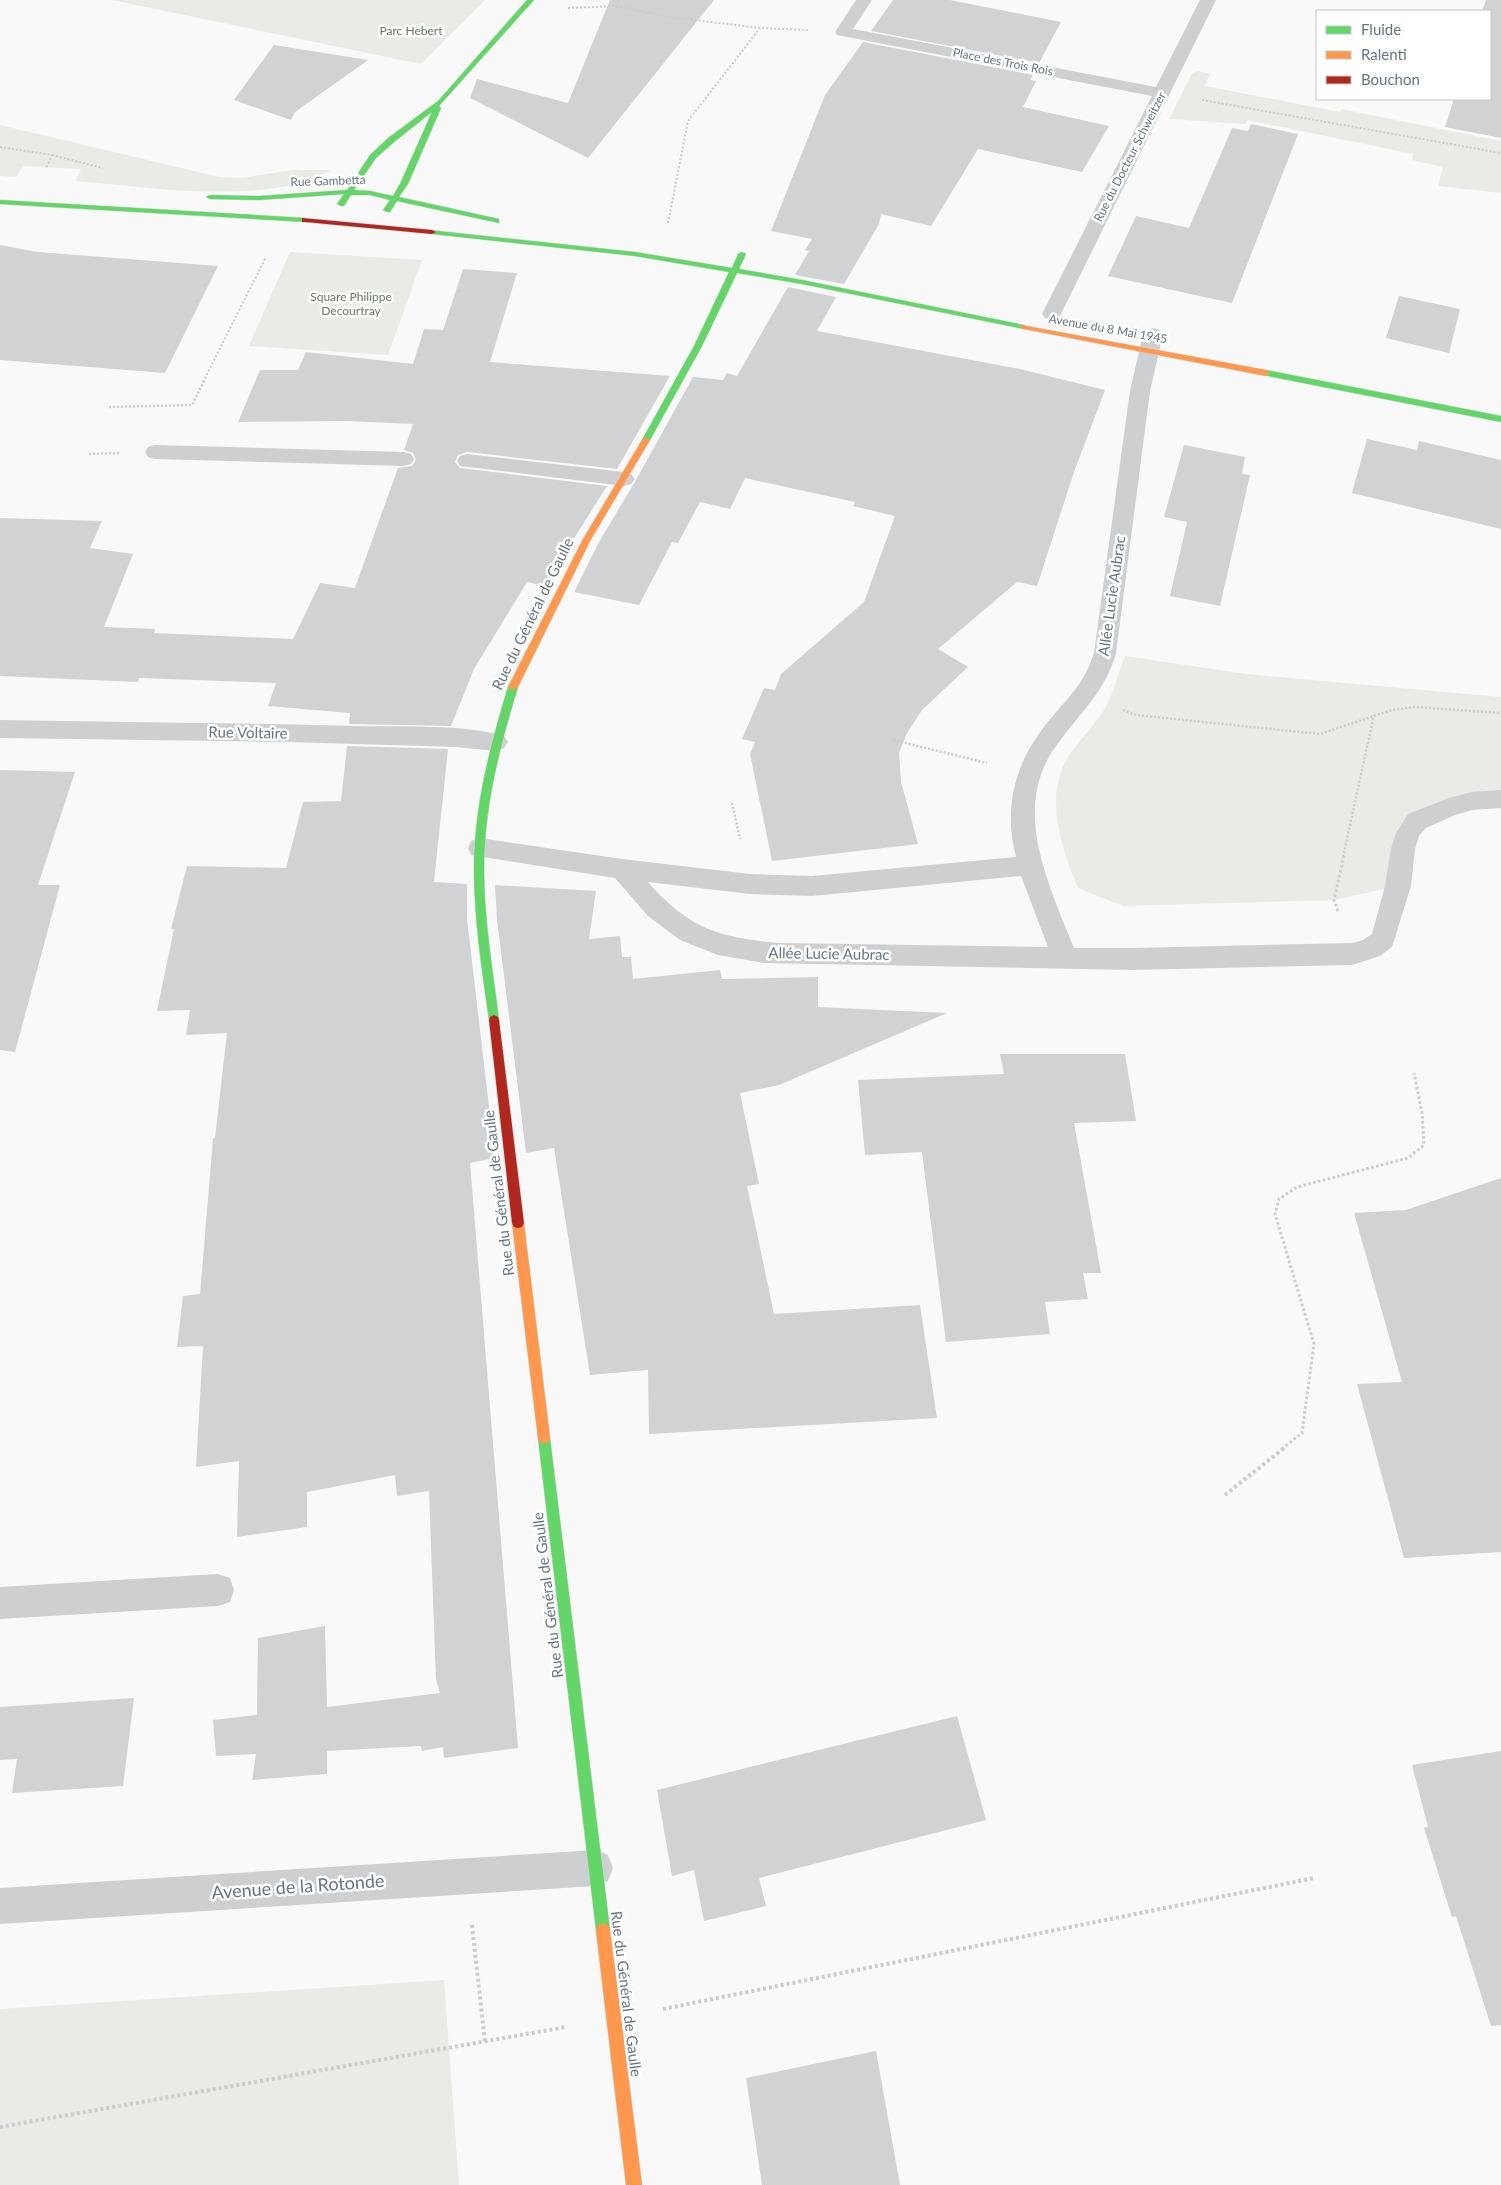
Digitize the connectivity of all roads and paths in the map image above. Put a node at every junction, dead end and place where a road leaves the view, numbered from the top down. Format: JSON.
{"nodes":[{"id":1,"x":620,"y":0,"type":"edge"},
{"id":2,"x":864,"y":0,"type":"edge"},
{"id":3,"x":1208,"y":0,"type":"edge"},
{"id":4,"x":529,"y":2,"type":"edge"},
{"id":5,"x":616,"y":6,"type":"junction"},
{"id":6,"x":761,"y":28,"type":"junction"},
{"id":7,"x":843,"y":32,"type":"junction"},
{"id":8,"x":1162,"y":93,"type":"junction"},
{"id":9,"x":440,"y":102,"type":"junction"},
{"id":10,"x":1501,"y":154,"type":"edge"},
{"id":11,"x":348,"y":192,"type":"junction"},
{"id":12,"x":396,"y":196,"type":"junction"},
{"id":13,"x":202,"y":197,"type":"dead end"},
{"id":14,"x":0,"y":202,"type":"edge"},
{"id":15,"x":330,"y":222,"type":"junction"},
{"id":16,"x":512,"y":223,"type":"dead end"},
{"id":17,"x":377,"y":226,"type":"junction"},
{"id":18,"x":269,"y":251,"type":"dead end"},
{"id":19,"x":742,"y":254,"type":"dead end"},
{"id":20,"x":652,"y":258,"type":"junction"},
{"id":21,"x":733,"y":270,"type":"junction"},
{"id":22,"x":1052,"y":314,"type":"dead end"},
{"id":23,"x":1152,"y":338,"type":"junction"},
{"id":24,"x":1320,"y":372,"type":"dead end"},
{"id":25,"x":109,"y":407,"type":"dead end"},
{"id":26,"x":1478,"y":414,"type":"junction"},
{"id":27,"x":1501,"y":419,"type":"edge"},
{"id":28,"x":155,"y":452,"type":"dead end"},
{"id":29,"x":404,"y":459,"type":"dead end"},
{"id":30,"x":467,"y":462,"type":"dead end"},
{"id":31,"x":624,"y":479,"type":"junction"},
{"id":32,"x":1084,"y":696,"type":"junction"},
{"id":33,"x":1501,"y":713,"type":"edge"},
{"id":34,"x":1374,"y":716,"type":"junction"},
{"id":35,"x":0,"y":729,"type":"edge"},
{"id":36,"x":893,"y":740,"type":"dead end"},
{"id":37,"x":496,"y":742,"type":"junction"},
{"id":38,"x":1029,"y":773,"type":"junction"},
{"id":39,"x":1501,"y":799,"type":"edge"},
{"id":40,"x":480,"y":848,"type":"junction"},
{"id":41,"x":1030,"y":865,"type":"junction"},
{"id":42,"x":622,"y":868,"type":"junction"},
{"id":43,"x":1352,"y":954,"type":"junction"},
{"id":44,"x":1065,"y":958,"type":"junction"},
{"id":45,"x":1414,"y":1073,"type":"dead end"},
{"id":46,"x":1224,"y":1495,"type":"dead end"},
{"id":47,"x":218,"y":1590,"type":"dead end"},
{"id":48,"x":0,"y":1602,"type":"edge"},
{"id":49,"x":595,"y":1868,"type":"junction"},
{"id":50,"x":467,"y":1876,"type":"junction"},
{"id":51,"x":1314,"y":1878,"type":"dead end"},
{"id":52,"x":0,"y":1906,"type":"edge"},
{"id":53,"x":613,"y":2019,"type":"junction"},
{"id":54,"x":485,"y":2042,"type":"junction"},
{"id":55,"x":0,"y":2127,"type":"edge"},
{"id":56,"x":634,"y":2185,"type":"edge"}],
"edges":[{"from":1,"to":5,"type":"path"},
{"from":2,"to":7,"type":"street"},
{"from":3,"to":8,"type":"street","name":"Rue du Docteur Schweitzer"},
{"from":4,"to":5,"type":"path"},
{"from":4,"to":9,"type":"street"},
{"from":5,"to":6,"type":"path"},
{"from":6,"to":7,"type":"path"},
{"from":6,"to":20,"type":"path"},
{"from":7,"to":8,"type":"street","name":"Place des Trois Rois"},
{"from":8,"to":10,"type":"path"},
{"from":8,"to":22,"type":"street","name":"Rue du Docteur Schweitzer"},
{"from":9,"to":11,"type":"street"},
{"from":9,"to":12,"type":"street"},
{"from":11,"to":12,"type":"street","name":"Rue Gambetta"},
{"from":11,"to":13,"type":"street","name":"Rue Gambetta"},
{"from":11,"to":15,"type":"street"},
{"from":12,"to":16,"type":"street","name":"Rue Gambetta"},
{"from":12,"to":17,"type":"street"},
{"from":14,"to":15,"type":"street"},
{"from":15,"to":17,"type":"street"},
{"from":17,"to":20,"type":"street"},
{"from":18,"to":25,"type":"path"},
{"from":19,"to":21,"type":"street","name":"Rue du Général de Gaulle"},
{"from":20,"to":21,"type":"street"},
{"from":21,"to":23,"type":"street","name":"Avenue du 8 Mai 1945"},
{"from":21,"to":31,"type":"street","name":"Rue du Général de Gaulle"},
{"from":23,"to":26,"type":"street","name":"Avenue du 8 Mai 1945"},
{"from":23,"to":32,"type":"street","name":"Allée Lucie Aubrac"},
{"from":24,"to":26,"type":"street","name":"Avenue du 8 Mai 1945"},
{"from":26,"to":27,"type":"street","name":"Avenue du 8 Mai 1945"},
{"from":28,"to":29,"type":"street"},
{"from":30,"to":31,"type":"street"},
{"from":31,"to":37,"type":"street","name":"Rue du Général de Gaulle"},
{"from":32,"to":34,"type":"path"},
{"from":32,"to":38,"type":"street","name":"Allée Lucie Aubrac"},
{"from":33,"to":34,"type":"path"},
{"from":34,"to":43,"type":"path"},
{"from":35,"to":37,"type":"street","name":"Rue Voltaire"},
{"from":36,"to":38,"type":"path"},
{"from":37,"to":40,"type":"street","name":"Rue du Général de Gaulle"},
{"from":38,"to":41,"type":"street","name":"Allée Lucie Aubrac"},
{"from":39,"to":43,"type":"street","name":"Allée Lucie Aubrac"},
{"from":40,"to":42,"type":"street"},
{"from":40,"to":49,"type":"street","name":"Rue du Général de Gaulle"},
{"from":41,"to":42,"type":"street"},
{"from":41,"to":44,"type":"street","name":"Allée Lucie Aubrac"},
{"from":42,"to":44,"type":"street","name":"Allée Lucie Aubrac"},
{"from":43,"to":44,"type":"street","name":"Allée Lucie Aubrac"},
{"from":45,"to":46,"type":"path"},
{"from":47,"to":48,"type":"street"},
{"from":49,"to":50,"type":"street","name":"Avenue de la Rotonde"},
{"from":49,"to":53,"type":"street","name":"Rue du Général de Gaulle"},
{"from":50,"to":52,"type":"street","name":"Avenue de la Rotonde"},
{"from":50,"to":54,"type":"path"},
{"from":51,"to":53,"type":"path"},
{"from":53,"to":54,"type":"path"},
{"from":53,"to":56,"type":"street","name":"Rue du Général de Gaulle"},
{"from":54,"to":55,"type":"path"}]}
